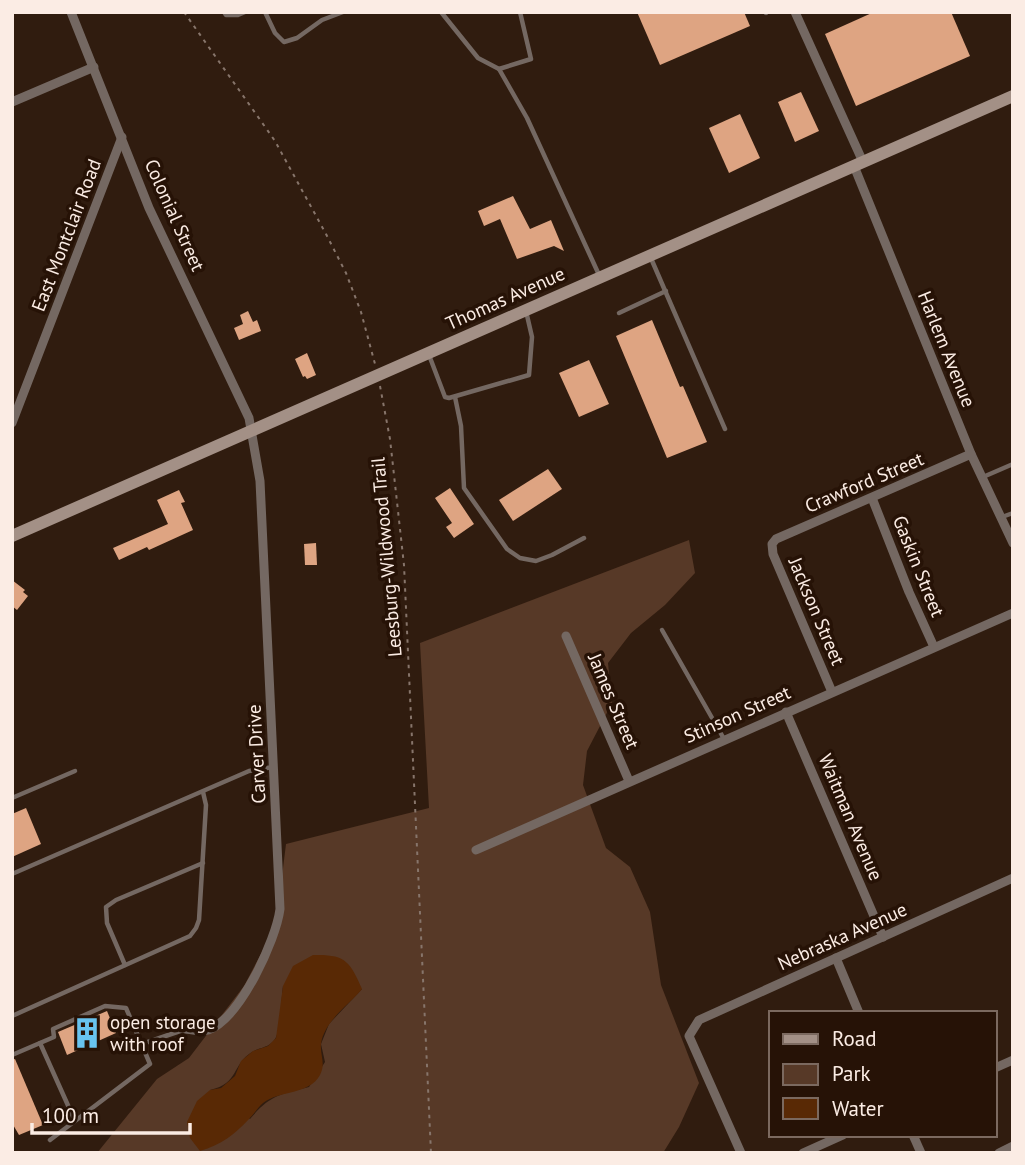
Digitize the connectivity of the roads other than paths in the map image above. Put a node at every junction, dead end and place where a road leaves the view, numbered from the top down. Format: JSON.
{"nodes":[{"id":1,"x":71,"y":12,"type":"edge"},
{"id":2,"x":224,"y":12,"type":"edge"},
{"id":3,"x":245,"y":12,"type":"edge"},
{"id":4,"x":265,"y":12,"type":"edge"},
{"id":5,"x":343,"y":12,"type":"edge"},
{"id":6,"x":441,"y":12,"type":"edge"},
{"id":7,"x":520,"y":12,"type":"edge"},
{"id":8,"x":795,"y":12,"type":"edge"},
{"id":9,"x":94,"y":67,"type":"junction"},
{"id":10,"x":499,"y":69,"type":"junction"},
{"id":11,"x":1013,"y":96,"type":"edge"},
{"id":12,"x":12,"y":102,"type":"edge"},
{"id":13,"x":122,"y":138,"type":"junction"},
{"id":14,"x":859,"y":164,"type":"junction"},
{"id":15,"x":650,"y":255,"type":"junction"},
{"id":16,"x":600,"y":278,"type":"junction"},
{"id":17,"x":666,"y":291,"type":"junction"},
{"id":18,"x":525,"y":310,"type":"junction"},
{"id":19,"x":619,"y":313,"type":"dead end"},
{"id":20,"x":428,"y":353,"type":"junction"},
{"id":21,"x":455,"y":397,"type":"junction"},
{"id":22,"x":12,"y":423,"type":"edge"},
{"id":23,"x":725,"y":429,"type":"dead end"},
{"id":24,"x":251,"y":431,"type":"junction"},
{"id":25,"x":971,"y":454,"type":"junction"},
{"id":26,"x":1013,"y":464,"type":"edge"},
{"id":27,"x":982,"y":477,"type":"junction"},
{"id":28,"x":872,"y":498,"type":"junction"},
{"id":29,"x":1013,"y":513,"type":"edge"},
{"id":30,"x":1001,"y":518,"type":"junction"},
{"id":31,"x":12,"y":536,"type":"edge"},
{"id":32,"x":584,"y":538,"type":"dead end"},
{"id":33,"x":1013,"y":543,"type":"edge"},
{"id":34,"x":772,"y":544,"type":"joint"},
{"id":35,"x":1013,"y":613,"type":"edge"},
{"id":36,"x":662,"y":630,"type":"dead end"},
{"id":37,"x":566,"y":636,"type":"dead end"},
{"id":38,"x":934,"y":647,"type":"junction"},
{"id":39,"x":832,"y":692,"type":"junction"},
{"id":40,"x":786,"y":712,"type":"junction"},
{"id":41,"x":724,"y":739,"type":"junction"},
{"id":42,"x":274,"y":767,"type":"junction"},
{"id":43,"x":75,"y":771,"type":"dead end"},
{"id":44,"x":629,"y":781,"type":"junction"},
{"id":45,"x":203,"y":792,"type":"junction"},
{"id":46,"x":12,"y":798,"type":"edge"},
{"id":47,"x":476,"y":850,"type":"dead end"},
{"id":48,"x":203,"y":863,"type":"junction"},
{"id":49,"x":12,"y":874,"type":"edge"},
{"id":50,"x":1013,"y":878,"type":"edge"},
{"id":51,"x":883,"y":937,"type":"junction"},
{"id":52,"x":836,"y":958,"type":"junction"},
{"id":53,"x":125,"y":965,"type":"junction"},
{"id":54,"x":858,"y":1011,"type":"edge"},
{"id":55,"x":12,"y":1016,"type":"edge"},
{"id":56,"x":186,"y":1029,"type":"joint"},
{"id":57,"x":40,"y":1043,"type":"junction"},
{"id":58,"x":142,"y":1044,"type":"junction"},
{"id":59,"x":12,"y":1055,"type":"edge"},
{"id":60,"x":1013,"y":1060,"type":"edge"},
{"id":61,"x":997,"y":1067,"type":"edge"},
{"id":62,"x":75,"y":1121,"type":"junction"},
{"id":63,"x":839,"y":1137,"type":"edge"},
{"id":64,"x":914,"y":1137,"type":"edge"},
{"id":65,"x":50,"y":1140,"type":"dead end"},
{"id":66,"x":1013,"y":1146,"type":"edge"},
{"id":67,"x":741,"y":1153,"type":"edge"},
{"id":68,"x":803,"y":1153,"type":"edge"},
{"id":69,"x":921,"y":1153,"type":"edge"},
{"id":70,"x":999,"y":1153,"type":"edge"}],
"edges":[{"from":1,"to":9,"type":"street","name":"Colonial Street"},
{"from":2,"to":3,"type":"lane"},
{"from":4,"to":5,"type":"lane"},
{"from":6,"to":10,"type":"lane"},
{"from":7,"to":10,"type":"lane"},
{"from":8,"to":14,"type":"street","name":"Harlem Avenue"},
{"from":9,"to":12,"type":"street"},
{"from":9,"to":13,"type":"street","name":"Colonial Street"},
{"from":10,"to":16,"type":"lane"},
{"from":11,"to":14,"type":"street","name":"Thomas Avenue"},
{"from":13,"to":22,"type":"street","name":"East Montclair Road"},
{"from":13,"to":24,"type":"street","name":"Colonial Street"},
{"from":14,"to":15,"type":"street","name":"Thomas Avenue"},
{"from":14,"to":25,"type":"street","name":"Harlem Avenue"},
{"from":15,"to":16,"type":"street","name":"Thomas Avenue"},
{"from":15,"to":17,"type":"lane"},
{"from":16,"to":18,"type":"street","name":"Thomas Avenue"},
{"from":17,"to":19,"type":"lane"},
{"from":17,"to":23,"type":"lane"},
{"from":18,"to":20,"type":"street","name":"Thomas Avenue"},
{"from":18,"to":21,"type":"lane"},
{"from":20,"to":21,"type":"lane"},
{"from":20,"to":24,"type":"street","name":"Thomas Avenue"},
{"from":21,"to":32,"type":"lane"},
{"from":24,"to":31,"type":"street","name":"Thomas Avenue"},
{"from":24,"to":42,"type":"street","name":"Carver Drive"},
{"from":25,"to":27,"type":"street","name":"Harlem Avenue"},
{"from":25,"to":28,"type":"street","name":"Crawford Street"},
{"from":26,"to":27,"type":"lane"},
{"from":27,"to":30,"type":"street","name":"Harlem Avenue"},
{"from":28,"to":34,"type":"street","name":"Crawford Street"},
{"from":28,"to":38,"type":"street","name":"Gaskin Street"},
{"from":29,"to":30,"type":"lane"},
{"from":30,"to":33,"type":"street","name":"Harlem Avenue"},
{"from":34,"to":39,"type":"street","name":"Jackson Street"},
{"from":35,"to":38,"type":"street","name":"Stinson Street"},
{"from":36,"to":41,"type":"lane"},
{"from":37,"to":44,"type":"street","name":"James Street"},
{"from":38,"to":39,"type":"street","name":"Stinson Street"},
{"from":39,"to":40,"type":"street","name":"Stinson Street"},
{"from":40,"to":41,"type":"street","name":"Stinson Street"},
{"from":40,"to":51,"type":"street","name":"Waitman Avenue"},
{"from":41,"to":44,"type":"street","name":"Stinson Street"},
{"from":42,"to":45,"type":"lane"},
{"from":42,"to":56,"type":"street","name":"Carver Drive"},
{"from":43,"to":46,"type":"lane"},
{"from":44,"to":47,"type":"street","name":"Stinson Street"},
{"from":45,"to":48,"type":"lane"},
{"from":45,"to":49,"type":"lane"},
{"from":48,"to":53,"type":"lane"},
{"from":48,"to":53,"type":"lane"},
{"from":50,"to":51,"type":"street","name":"Nebraska Avenue"},
{"from":51,"to":52,"type":"street","name":"Nebraska Avenue"},
{"from":52,"to":54,"type":"street"},
{"from":52,"to":67,"type":"street","name":"Nebraska Avenue"},
{"from":53,"to":55,"type":"lane"},
{"from":56,"to":58,"type":"lane"},
{"from":57,"to":58,"type":"lane"},
{"from":57,"to":59,"type":"lane"},
{"from":57,"to":62,"type":"lane"},
{"from":58,"to":62,"type":"lane"},
{"from":60,"to":61,"type":"street"},
{"from":62,"to":65,"type":"lane"},
{"from":63,"to":68,"type":"street"},
{"from":64,"to":69,"type":"street"},
{"from":66,"to":70,"type":"street"}]}
